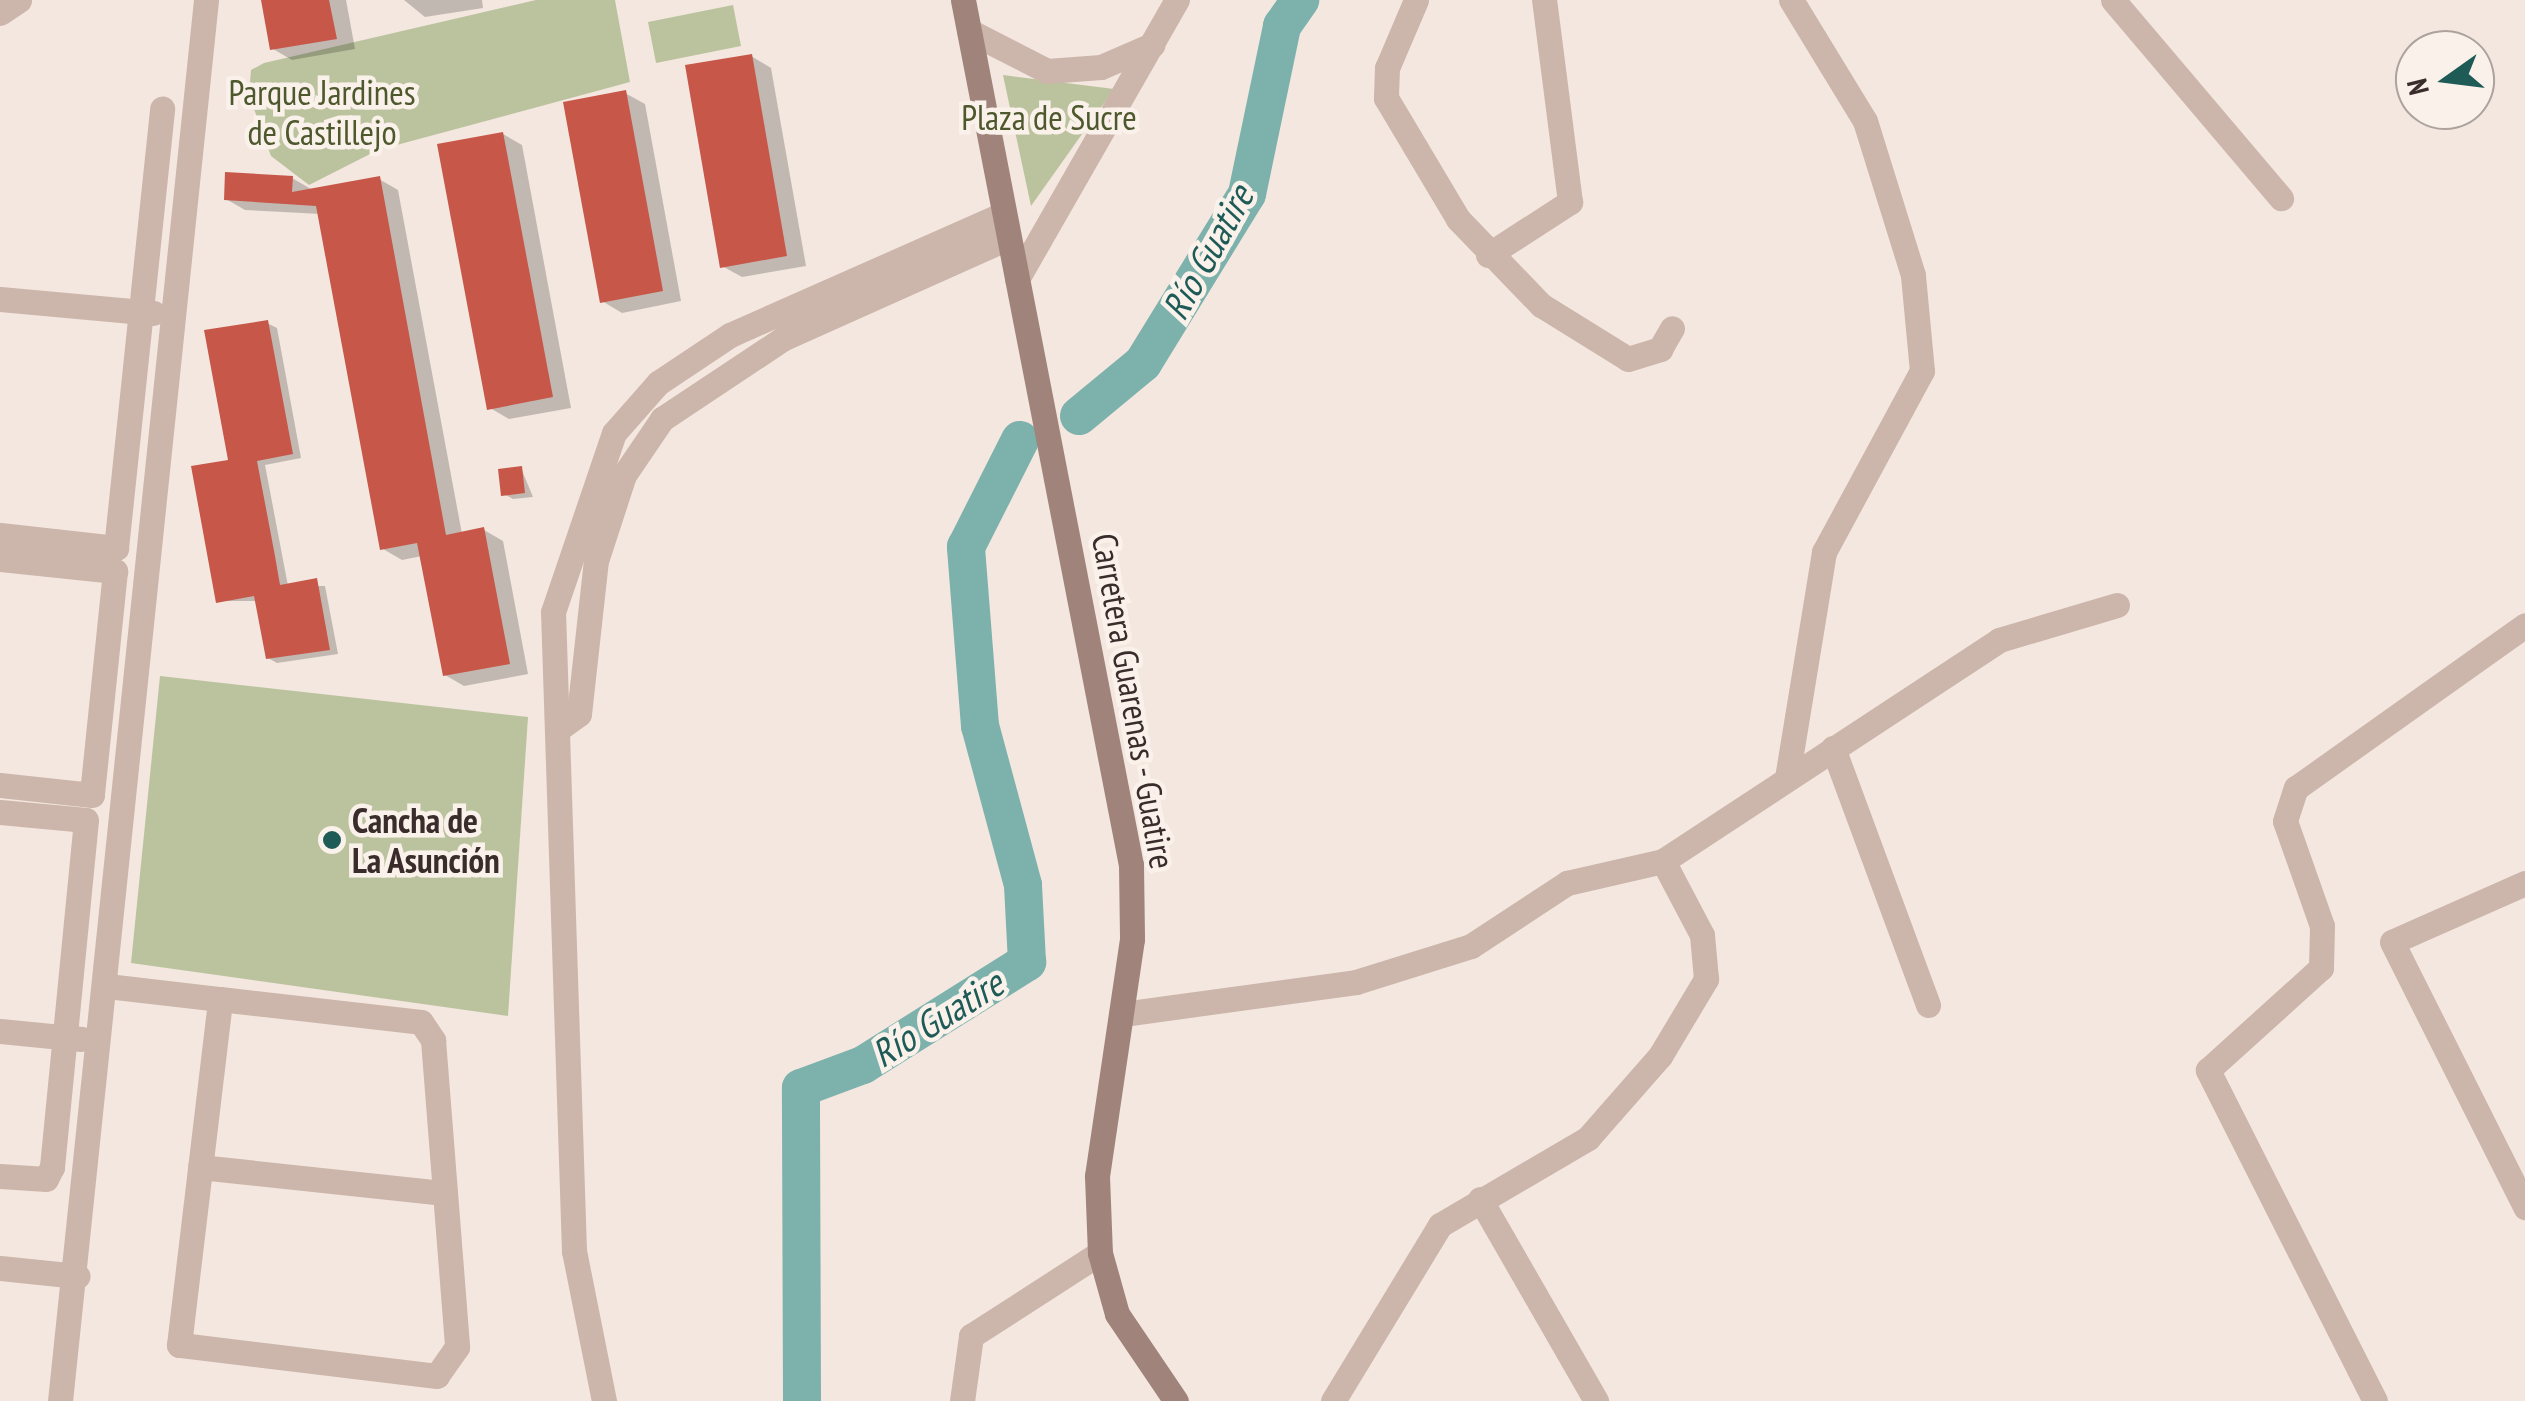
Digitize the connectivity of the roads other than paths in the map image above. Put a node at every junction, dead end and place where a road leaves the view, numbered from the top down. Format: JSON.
{"nodes":[{"id":1,"x":18,"y":0,"type":"edge"},
{"id":2,"x":206,"y":0,"type":"edge"},
{"id":3,"x":963,"y":0,"type":"edge"},
{"id":4,"x":1177,"y":0,"type":"edge"},
{"id":5,"x":1416,"y":0,"type":"edge"},
{"id":6,"x":1544,"y":0,"type":"edge"},
{"id":7,"x":1792,"y":0,"type":"edge"},
{"id":8,"x":2113,"y":0,"type":"edge"},
{"id":9,"x":0,"y":13,"type":"edge"},
{"id":10,"x":970,"y":31,"type":"junction"},
{"id":11,"x":1152,"y":45,"type":"junction"},
{"id":12,"x":162,"y":108,"type":"dead end"},
{"id":13,"x":2282,"y":198,"type":"dead end"},
{"id":14,"x":1006,"y":226,"type":"junction"},
{"id":15,"x":1488,"y":255,"type":"junction"},
{"id":16,"x":1017,"y":279,"type":"junction"},
{"id":17,"x":0,"y":299,"type":"edge"},
{"id":18,"x":140,"y":312,"type":"junction"},
{"id":19,"x":173,"y":314,"type":"junction"},
{"id":20,"x":1672,"y":328,"type":"dead end"},
{"id":21,"x":0,"y":534,"type":"edge"},
{"id":22,"x":0,"y":559,"type":"edge"},
{"id":23,"x":2117,"y":605,"type":"dead end"},
{"id":24,"x":2525,"y":626,"type":"edge"},
{"id":25,"x":105,"y":667,"type":"junction"},
{"id":26,"x":136,"y":670,"type":"junction"},
{"id":27,"x":102,"y":698,"type":"junction"},
{"id":28,"x":134,"y":701,"type":"junction"},
{"id":29,"x":557,"y":730,"type":"junction"},
{"id":30,"x":1833,"y":748,"type":"junction"},
{"id":31,"x":1787,"y":778,"type":"junction"},
{"id":32,"x":0,"y":785,"type":"edge"},
{"id":33,"x":0,"y":812,"type":"edge"},
{"id":34,"x":1663,"y":862,"type":"junction"},
{"id":35,"x":2525,"y":883,"type":"edge"},
{"id":36,"x":107,"y":986,"type":"junction"},
{"id":37,"x":220,"y":999,"type":"junction"},
{"id":38,"x":1928,"y":1004,"type":"dead end"},
{"id":39,"x":1123,"y":1014,"type":"junction"},
{"id":40,"x":0,"y":1031,"type":"edge"},
{"id":41,"x":66,"y":1038,"type":"junction"},
{"id":42,"x":102,"y":1040,"type":"junction"},
{"id":43,"x":200,"y":1167,"type":"junction"},
{"id":44,"x":0,"y":1176,"type":"edge"},
{"id":45,"x":445,"y":1193,"type":"junction"},
{"id":46,"x":1480,"y":1199,"type":"junction"},
{"id":47,"x":2525,"y":1206,"type":"edge"},
{"id":48,"x":1100,"y":1253,"type":"junction"},
{"id":49,"x":0,"y":1268,"type":"edge"},
{"id":50,"x":78,"y":1276,"type":"junction"},
{"id":51,"x":60,"y":1401,"type":"edge"},
{"id":52,"x":604,"y":1401,"type":"edge"},
{"id":53,"x":962,"y":1401,"type":"edge"},
{"id":54,"x":1176,"y":1401,"type":"edge"},
{"id":55,"x":1333,"y":1401,"type":"edge"},
{"id":56,"x":1596,"y":1401,"type":"edge"},
{"id":57,"x":2375,"y":1401,"type":"edge"}],
"edges":[{"from":1,"to":9,"type":"street"},
{"from":2,"to":19,"type":"street"},
{"from":3,"to":10,"type":"main road","name":"Carretera Guarenas - Guatire"},
{"from":4,"to":11,"type":"street"},
{"from":5,"to":15,"type":"street"},
{"from":6,"to":15,"type":"street"},
{"from":7,"to":31,"type":"street"},
{"from":8,"to":13,"type":"street"},
{"from":10,"to":11,"type":"street"},
{"from":10,"to":14,"type":"main road","name":"Carretera Guarenas - Guatire"},
{"from":11,"to":16,"type":"street"},
{"from":12,"to":18,"type":"street"},
{"from":14,"to":16,"type":"main road","name":"Carretera Guarenas - Guatire"},
{"from":14,"to":29,"type":"street"},
{"from":14,"to":29,"type":"street"},
{"from":15,"to":20,"type":"street"},
{"from":16,"to":39,"type":"main road","name":"Carretera Guarenas - Guatire"},
{"from":17,"to":18,"type":"street"},
{"from":18,"to":19,"type":"street"},
{"from":18,"to":21,"type":"street"},
{"from":19,"to":26,"type":"street"},
{"from":22,"to":25,"type":"street"},
{"from":23,"to":30,"type":"street"},
{"from":24,"to":57,"type":"street"},
{"from":25,"to":26,"type":"street"},
{"from":25,"to":27,"type":"street"},
{"from":26,"to":28,"type":"street"},
{"from":27,"to":28,"type":"street"},
{"from":27,"to":32,"type":"street"},
{"from":28,"to":36,"type":"street"},
{"from":29,"to":52,"type":"street"},
{"from":30,"to":31,"type":"street"},
{"from":30,"to":38,"type":"street"},
{"from":31,"to":34,"type":"street"},
{"from":33,"to":41,"type":"street"},
{"from":34,"to":39,"type":"street"},
{"from":34,"to":46,"type":"street"},
{"from":35,"to":47,"type":"street"},
{"from":36,"to":37,"type":"street"},
{"from":36,"to":42,"type":"street"},
{"from":37,"to":43,"type":"street"},
{"from":37,"to":45,"type":"street"},
{"from":39,"to":48,"type":"main road","name":"Carretera Guarenas - Guatire"},
{"from":40,"to":41,"type":"street"},
{"from":41,"to":42,"type":"street"},
{"from":41,"to":44,"type":"street"},
{"from":42,"to":50,"type":"street"},
{"from":43,"to":45,"type":"street"},
{"from":43,"to":45,"type":"street"},
{"from":46,"to":55,"type":"street"},
{"from":46,"to":56,"type":"street"},
{"from":48,"to":53,"type":"street"},
{"from":48,"to":54,"type":"main road","name":"Carretera Guarenas - Guatire"},
{"from":49,"to":50,"type":"street"},
{"from":50,"to":51,"type":"street"}]}
